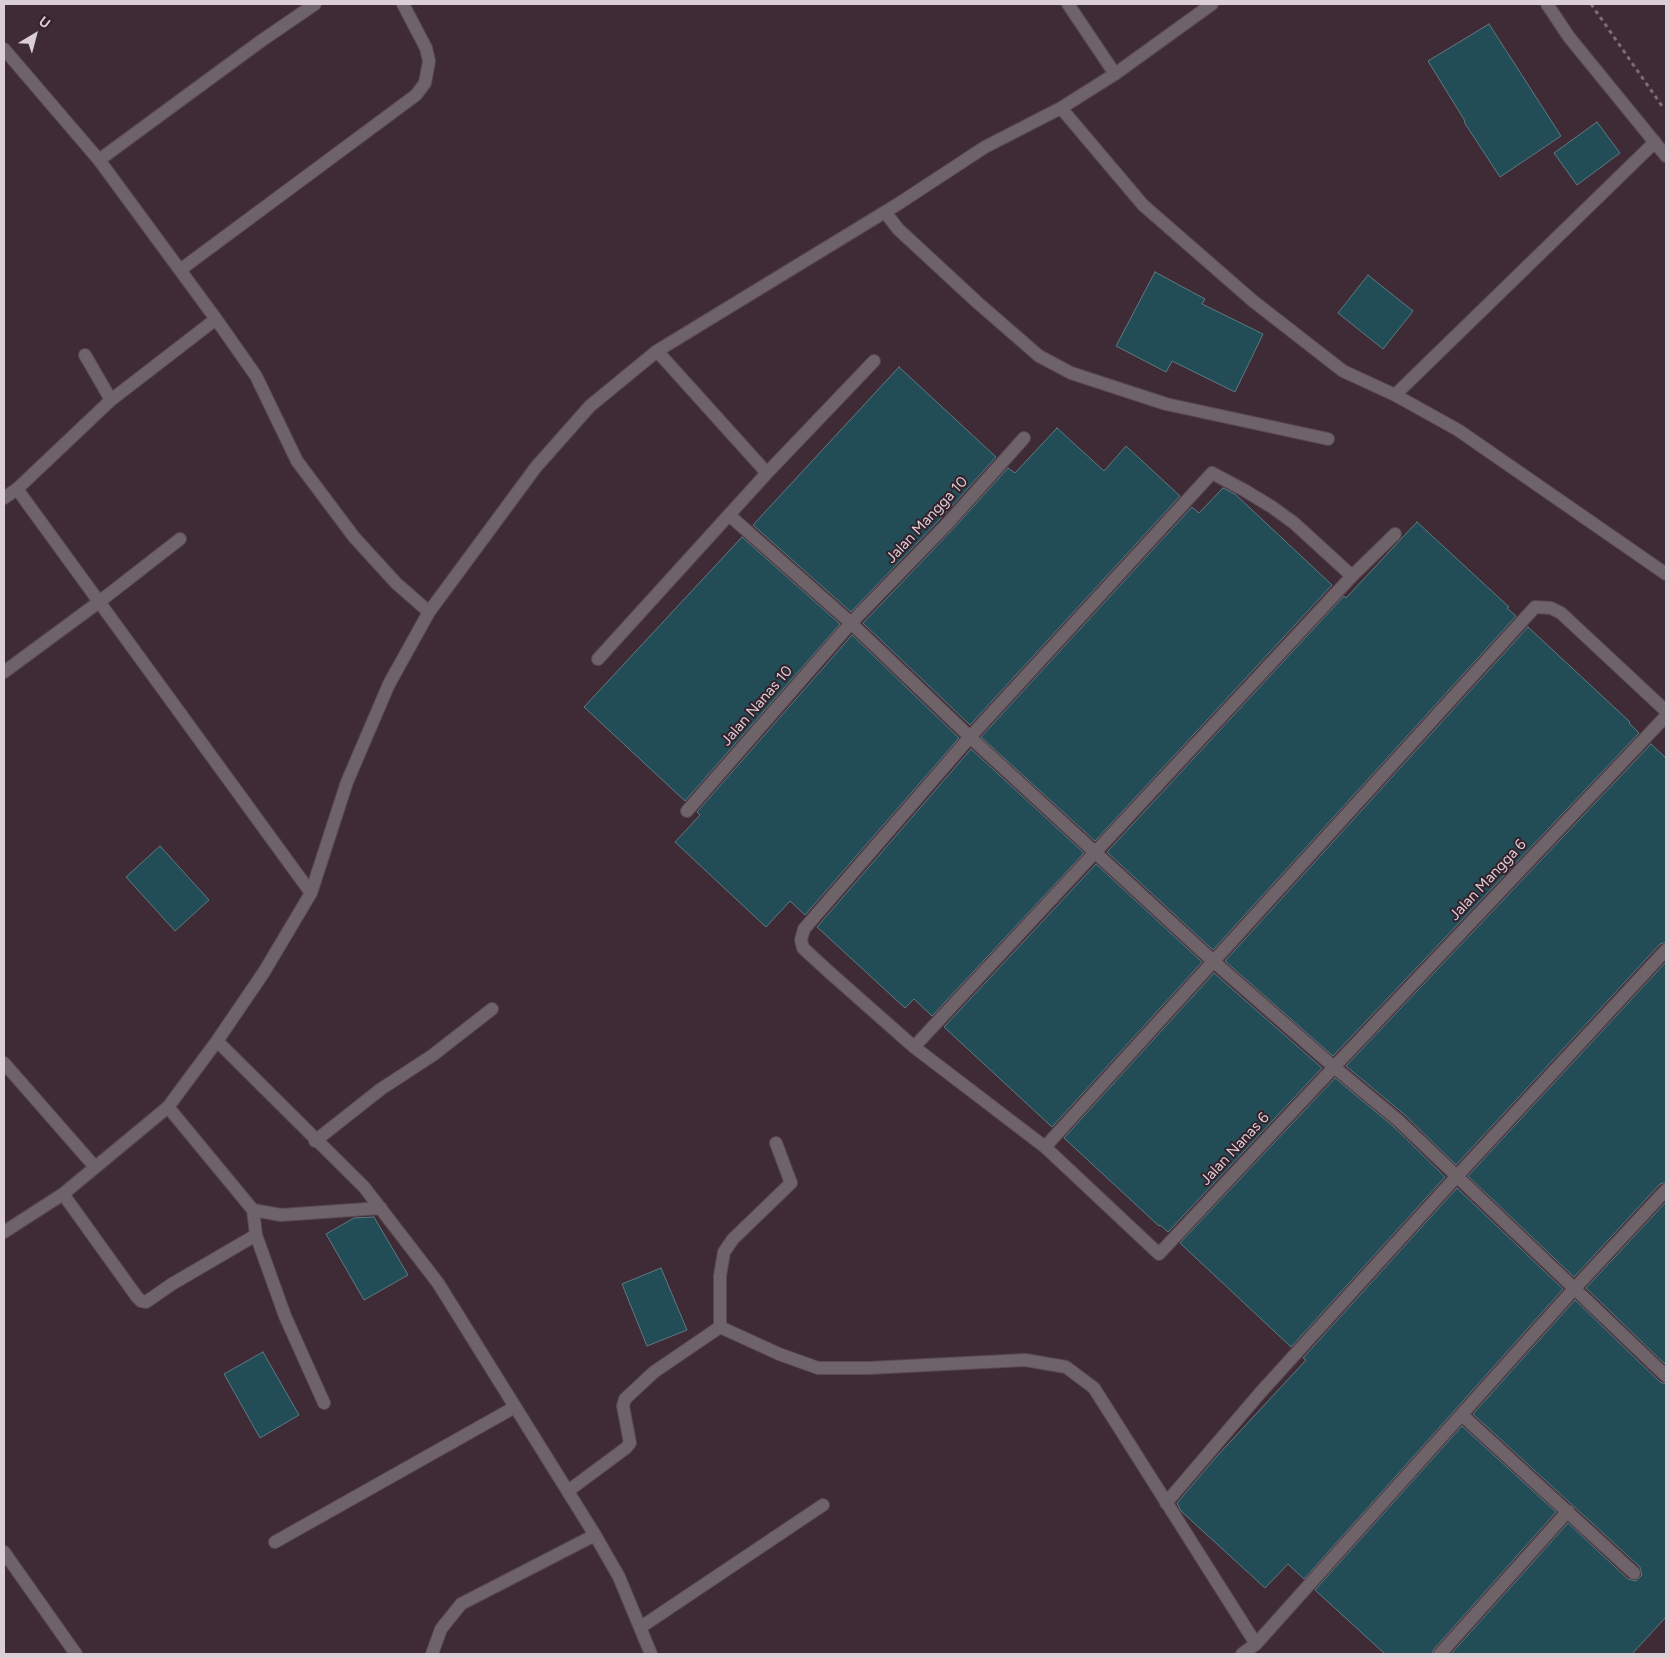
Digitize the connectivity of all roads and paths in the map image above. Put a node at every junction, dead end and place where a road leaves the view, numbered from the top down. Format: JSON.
{"nodes":[{"id":1,"x":315,"y":4,"type":"edge"},
{"id":2,"x":403,"y":4,"type":"edge"},
{"id":3,"x":1068,"y":4,"type":"edge"},
{"id":4,"x":1212,"y":4,"type":"edge"},
{"id":5,"x":1547,"y":4,"type":"edge"},
{"id":6,"x":1591,"y":4,"type":"edge"},
{"id":7,"x":4,"y":49,"type":"edge"},
{"id":8,"x":1115,"y":74,"type":"junction"},
{"id":9,"x":1061,"y":108,"type":"junction"},
{"id":10,"x":1666,"y":113,"type":"edge"},
{"id":11,"x":1655,"y":142,"type":"junction"},
{"id":12,"x":1666,"y":156,"type":"edge"},
{"id":13,"x":98,"y":160,"type":"junction"},
{"id":14,"x":885,"y":212,"type":"junction"},
{"id":15,"x":180,"y":270,"type":"junction"},
{"id":16,"x":216,"y":319,"type":"junction"},
{"id":17,"x":657,"y":352,"type":"junction"},
{"id":18,"x":85,"y":355,"type":"dead end"},
{"id":19,"x":874,"y":361,"type":"dead end"},
{"id":20,"x":1395,"y":395,"type":"junction"},
{"id":21,"x":111,"y":400,"type":"junction"},
{"id":22,"x":1024,"y":438,"type":"dead end"},
{"id":23,"x":1328,"y":439,"type":"dead end"},
{"id":24,"x":767,"y":473,"type":"junction"},
{"id":25,"x":17,"y":489,"type":"junction"},
{"id":26,"x":4,"y":498,"type":"edge"},
{"id":27,"x":729,"y":515,"type":"junction"},
{"id":28,"x":1395,"y":534,"type":"dead end"},
{"id":29,"x":180,"y":539,"type":"dead end"},
{"id":30,"x":1666,"y":574,"type":"edge"},
{"id":31,"x":1352,"y":576,"type":"junction"},
{"id":32,"x":99,"y":602,"type":"junction"},
{"id":33,"x":429,"y":612,"type":"junction"},
{"id":34,"x":851,"y":623,"type":"junction"},
{"id":35,"x":598,"y":660,"type":"dead end"},
{"id":36,"x":4,"y":672,"type":"edge"},
{"id":37,"x":1666,"y":710,"type":"edge"},
{"id":38,"x":1666,"y":716,"type":"edge"},
{"id":39,"x":970,"y":737,"type":"junction"},
{"id":40,"x":687,"y":810,"type":"dead end"},
{"id":41,"x":1094,"y":852,"type":"junction"},
{"id":42,"x":311,"y":893,"type":"junction"},
{"id":43,"x":1666,"y":950,"type":"edge"},
{"id":44,"x":1213,"y":961,"type":"junction"},
{"id":45,"x":492,"y":1009,"type":"dead end"},
{"id":46,"x":217,"y":1041,"type":"junction"},
{"id":47,"x":914,"y":1047,"type":"junction"},
{"id":48,"x":4,"y":1063,"type":"edge"},
{"id":49,"x":1334,"y":1067,"type":"junction"},
{"id":50,"x":168,"y":1107,"type":"junction"},
{"id":51,"x":315,"y":1141,"type":"junction"},
{"id":52,"x":776,"y":1143,"type":"dead end"},
{"id":53,"x":1046,"y":1147,"type":"junction"},
{"id":54,"x":95,"y":1167,"type":"junction"},
{"id":55,"x":1457,"y":1176,"type":"junction"},
{"id":56,"x":1666,"y":1190,"type":"edge"},
{"id":57,"x":63,"y":1194,"type":"junction"},
{"id":58,"x":381,"y":1208,"type":"junction"},
{"id":59,"x":253,"y":1210,"type":"junction"},
{"id":60,"x":4,"y":1232,"type":"edge"},
{"id":61,"x":256,"y":1235,"type":"junction"},
{"id":62,"x":1574,"y":1289,"type":"junction"},
{"id":63,"x":720,"y":1327,"type":"junction"},
{"id":64,"x":1666,"y":1376,"type":"edge"},
{"id":65,"x":324,"y":1403,"type":"dead end"},
{"id":66,"x":515,"y":1407,"type":"junction"},
{"id":67,"x":1462,"y":1415,"type":"junction"},
{"id":68,"x":568,"y":1492,"type":"junction"},
{"id":69,"x":1166,"y":1503,"type":"junction"},
{"id":70,"x":823,"y":1505,"type":"dead end"},
{"id":71,"x":1568,"y":1511,"type":"junction"},
{"id":72,"x":595,"y":1535,"type":"junction"},
{"id":73,"x":275,"y":1542,"type":"dead end"},
{"id":74,"x":4,"y":1552,"type":"edge"},
{"id":75,"x":1634,"y":1573,"type":"dead end"},
{"id":76,"x":641,"y":1628,"type":"junction"},
{"id":77,"x":1256,"y":1644,"type":"junction"},
{"id":78,"x":76,"y":1654,"type":"edge"},
{"id":79,"x":432,"y":1654,"type":"edge"},
{"id":80,"x":651,"y":1654,"type":"edge"},
{"id":81,"x":1242,"y":1654,"type":"edge"},
{"id":82,"x":1440,"y":1654,"type":"edge"}],
"edges":[{"from":1,"to":13,"type":"street"},
{"from":2,"to":15,"type":"street"},
{"from":3,"to":8,"type":"street"},
{"from":4,"to":8,"type":"street"},
{"from":5,"to":11,"type":"street"},
{"from":6,"to":10,"type":"path"},
{"from":7,"to":13,"type":"street"},
{"from":8,"to":9,"type":"street"},
{"from":9,"to":14,"type":"street"},
{"from":9,"to":20,"type":"street"},
{"from":11,"to":12,"type":"street"},
{"from":11,"to":20,"type":"street"},
{"from":13,"to":15,"type":"street"},
{"from":14,"to":17,"type":"street"},
{"from":14,"to":23,"type":"street"},
{"from":15,"to":16,"type":"street"},
{"from":16,"to":21,"type":"street"},
{"from":16,"to":33,"type":"street"},
{"from":17,"to":24,"type":"street"},
{"from":17,"to":33,"type":"street"},
{"from":18,"to":21,"type":"street"},
{"from":19,"to":24,"type":"street"},
{"from":20,"to":30,"type":"street"},
{"from":21,"to":25,"type":"street"},
{"from":22,"to":34,"type":"street","name":"Jalan Mangga 10"},
{"from":24,"to":27,"type":"street"},
{"from":25,"to":26,"type":"street"},
{"from":25,"to":32,"type":"street"},
{"from":27,"to":34,"type":"street"},
{"from":27,"to":35,"type":"street"},
{"from":28,"to":31,"type":"street"},
{"from":29,"to":32,"type":"street"},
{"from":31,"to":39,"type":"street"},
{"from":31,"to":41,"type":"street"},
{"from":32,"to":36,"type":"street"},
{"from":32,"to":42,"type":"street"},
{"from":33,"to":42,"type":"street"},
{"from":34,"to":39,"type":"street"},
{"from":34,"to":40,"type":"street","name":"Jalan Nanas 10"},
{"from":37,"to":44,"type":"street"},
{"from":38,"to":49,"type":"street","name":"Jalan Mangga 6"},
{"from":39,"to":41,"type":"street"},
{"from":39,"to":47,"type":"street"},
{"from":41,"to":44,"type":"street"},
{"from":41,"to":47,"type":"street"},
{"from":42,"to":46,"type":"street"},
{"from":43,"to":55,"type":"street"},
{"from":44,"to":49,"type":"street"},
{"from":44,"to":53,"type":"street"},
{"from":45,"to":51,"type":"street"},
{"from":46,"to":50,"type":"street"},
{"from":46,"to":51,"type":"street"},
{"from":47,"to":53,"type":"street"},
{"from":48,"to":54,"type":"street"},
{"from":49,"to":53,"type":"street","name":"Jalan Nanas 6"},
{"from":49,"to":55,"type":"street"},
{"from":50,"to":54,"type":"street"},
{"from":50,"to":59,"type":"street"},
{"from":51,"to":58,"type":"street"},
{"from":52,"to":63,"type":"street"},
{"from":54,"to":57,"type":"street"},
{"from":55,"to":62,"type":"street"},
{"from":55,"to":69,"type":"street"},
{"from":56,"to":62,"type":"street"},
{"from":57,"to":60,"type":"street"},
{"from":57,"to":61,"type":"street"},
{"from":58,"to":59,"type":"street"},
{"from":58,"to":66,"type":"street"},
{"from":59,"to":61,"type":"street"},
{"from":61,"to":65,"type":"street"},
{"from":62,"to":64,"type":"street"},
{"from":62,"to":67,"type":"street"},
{"from":63,"to":68,"type":"street"},
{"from":63,"to":69,"type":"street"},
{"from":66,"to":68,"type":"street"},
{"from":66,"to":73,"type":"street"},
{"from":67,"to":71,"type":"street"},
{"from":67,"to":77,"type":"street"},
{"from":68,"to":72,"type":"street"},
{"from":69,"to":77,"type":"street"},
{"from":70,"to":76,"type":"street"},
{"from":71,"to":75,"type":"street"},
{"from":71,"to":82,"type":"street"},
{"from":72,"to":76,"type":"street"},
{"from":72,"to":79,"type":"street"},
{"from":74,"to":78,"type":"street"},
{"from":76,"to":80,"type":"street"},
{"from":77,"to":81,"type":"street"}]}
